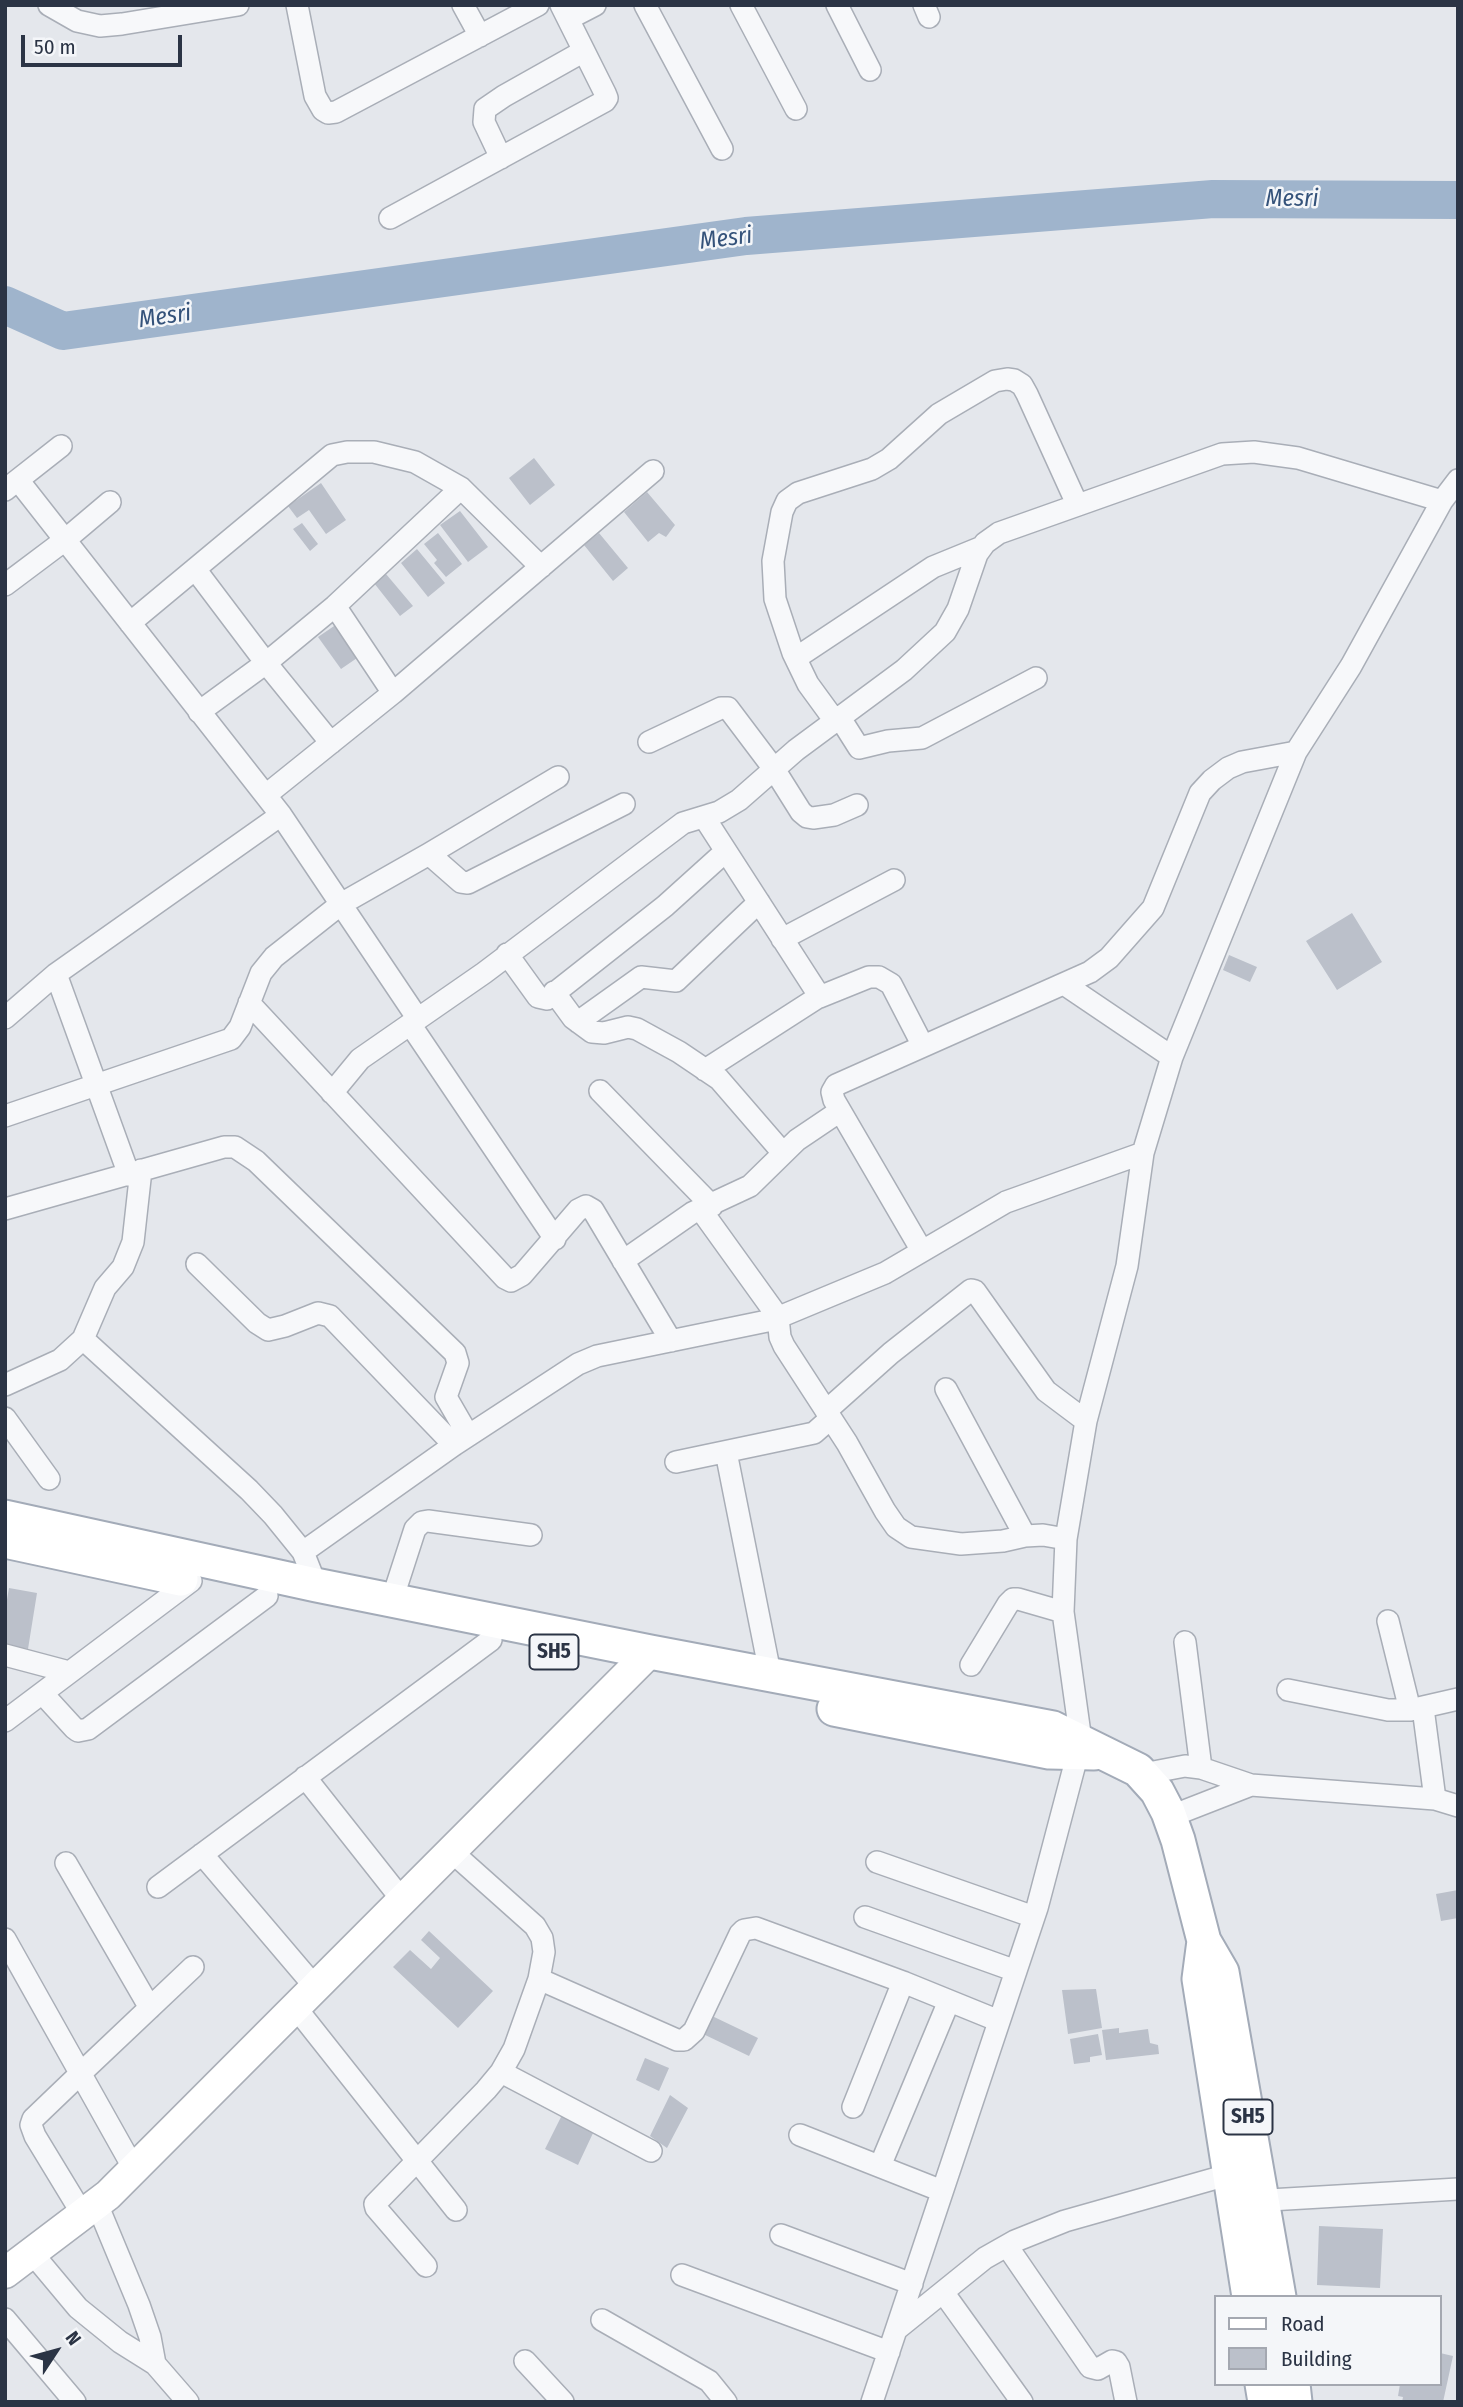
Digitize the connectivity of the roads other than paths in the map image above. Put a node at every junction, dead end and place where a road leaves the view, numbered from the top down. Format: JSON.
{"nodes":[{"id":1,"x":49,"y":5,"type":"edge"},
{"id":2,"x":238,"y":5,"type":"edge"},
{"id":3,"x":297,"y":5,"type":"edge"},
{"id":4,"x":463,"y":5,"type":"edge"},
{"id":5,"x":538,"y":5,"type":"edge"},
{"id":6,"x":595,"y":5,"type":"edge"},
{"id":7,"x":645,"y":5,"type":"edge"},
{"id":8,"x":741,"y":5,"type":"edge"},
{"id":9,"x":837,"y":5,"type":"edge"},
{"id":10,"x":564,"y":12,"type":"edge"},
{"id":11,"x":480,"y":36,"type":"junction"},
{"id":12,"x":584,"y":51,"type":"junction"},
{"id":13,"x":870,"y":70,"type":"dead end"},
{"id":14,"x":796,"y":109,"type":"dead end"},
{"id":15,"x":722,"y":149,"type":"dead end"},
{"id":16,"x":501,"y":158,"type":"junction"},
{"id":17,"x":390,"y":218,"type":"dead end"},
{"id":18,"x":61,"y":446,"type":"dead end"},
{"id":19,"x":653,"y":471,"type":"dead end"},
{"id":20,"x":1458,"y":480,"type":"edge"},
{"id":21,"x":12,"y":485,"type":"edge"},
{"id":22,"x":461,"y":488,"type":"junction"},
{"id":23,"x":1442,"y":501,"type":"junction"},
{"id":24,"x":110,"y":502,"type":"dead end"},
{"id":25,"x":1077,"y":504,"type":"junction"},
{"id":26,"x":65,"y":540,"type":"junction"},
{"id":27,"x":982,"y":547,"type":"junction"},
{"id":28,"x":541,"y":567,"type":"junction"},
{"id":29,"x":195,"y":569,"type":"junction"},
{"id":30,"x":5,"y":585,"type":"edge"},
{"id":31,"x":335,"y":606,"type":"junction"},
{"id":32,"x":130,"y":623,"type":"junction"},
{"id":33,"x":796,"y":658,"type":"junction"},
{"id":34,"x":266,"y":663,"type":"junction"},
{"id":35,"x":1036,"y":678,"type":"dead end"},
{"id":36,"x":393,"y":693,"type":"junction"},
{"id":37,"x":199,"y":712,"type":"junction"},
{"id":38,"x":837,"y":719,"type":"junction"},
{"id":39,"x":649,"y":742,"type":"dead end"},
{"id":40,"x":331,"y":743,"type":"junction"},
{"id":41,"x":1296,"y":752,"type":"junction"},
{"id":42,"x":774,"y":769,"type":"junction"},
{"id":43,"x":558,"y":777,"type":"dead end"},
{"id":44,"x":266,"y":796,"type":"junction"},
{"id":45,"x":624,"y":804,"type":"dead end"},
{"id":46,"x":857,"y":805,"type":"dead end"},
{"id":47,"x":281,"y":815,"type":"junction"},
{"id":48,"x":704,"y":817,"type":"junction"},
{"id":49,"x":726,"y":851,"type":"junction"},
{"id":50,"x":429,"y":854,"type":"junction"},
{"id":51,"x":894,"y":880,"type":"dead end"},
{"id":52,"x":354,"y":897,"type":"junction"},
{"id":53,"x":759,"y":902,"type":"junction"},
{"id":54,"x":782,"y":939,"type":"junction"},
{"id":55,"x":507,"y":954,"type":"junction"},
{"id":56,"x":56,"y":974,"type":"junction"},
{"id":57,"x":1064,"y":984,"type":"junction"},
{"id":58,"x":554,"y":992,"type":"junction"},
{"id":59,"x":820,"y":997,"type":"junction"},
{"id":60,"x":249,"y":1003,"type":"junction"},
{"id":61,"x":5,"y":1018,"type":"edge"},
{"id":62,"x":414,"y":1021,"type":"junction"},
{"id":63,"x":578,"y":1022,"type":"junction"},
{"id":64,"x":923,"y":1046,"type":"junction"},
{"id":65,"x":1172,"y":1057,"type":"junction"},
{"id":66,"x":705,"y":1070,"type":"junction"},
{"id":67,"x":98,"y":1086,"type":"junction"},
{"id":68,"x":600,"y":1091,"type":"dead end"},
{"id":69,"x":332,"y":1093,"type":"junction"},
{"id":70,"x":840,"y":1111,"type":"junction"},
{"id":71,"x":5,"y":1115,"type":"edge"},
{"id":72,"x":783,"y":1153,"type":"junction"},
{"id":73,"x":1143,"y":1153,"type":"junction"},
{"id":74,"x":135,"y":1173,"type":"junction"},
{"id":75,"x":706,"y":1208,"type":"junction"},
{"id":76,"x":5,"y":1209,"type":"edge"},
{"id":77,"x":555,"y":1239,"type":"junction"},
{"id":78,"x":922,"y":1251,"type":"junction"},
{"id":79,"x":623,"y":1261,"type":"junction"},
{"id":80,"x":197,"y":1264,"type":"dead end"},
{"id":81,"x":770,"y":1320,"type":"junction"},
{"id":82,"x":83,"y":1339,"type":"junction"},
{"id":83,"x":671,"y":1341,"type":"junction"},
{"id":84,"x":5,"y":1385,"type":"edge"},
{"id":85,"x":946,"y":1389,"type":"dead end"},
{"id":86,"x":829,"y":1415,"type":"junction"},
{"id":87,"x":5,"y":1418,"type":"edge"},
{"id":88,"x":1086,"y":1421,"type":"junction"},
{"id":89,"x":461,"y":1440,"type":"junction"},
{"id":90,"x":726,"y":1452,"type":"junction"},
{"id":91,"x":676,"y":1462,"type":"dead end"},
{"id":92,"x":50,"y":1479,"type":"dead end"},
{"id":93,"x":5,"y":1517,"type":"edge"},
{"id":94,"x":531,"y":1535,"type":"dead end"},
{"id":95,"x":1025,"y":1536,"type":"junction"},
{"id":96,"x":1066,"y":1539,"type":"junction"},
{"id":97,"x":5,"y":1541,"type":"edge"},
{"id":98,"x":303,"y":1552,"type":"junction"},
{"id":99,"x":191,"y":1581,"type":"junction"},
{"id":100,"x":316,"y":1585,"type":"junction"},
{"id":101,"x":267,"y":1595,"type":"junction"},
{"id":102,"x":392,"y":1600,"type":"junction"},
{"id":103,"x":1063,"y":1612,"type":"junction"},
{"id":104,"x":1388,"y":1621,"type":"dead end"},
{"id":105,"x":491,"y":1640,"type":"junction"},
{"id":106,"x":1185,"y":1642,"type":"dead end"},
{"id":107,"x":5,"y":1655,"type":"edge"},
{"id":108,"x":642,"y":1660,"type":"junction"},
{"id":109,"x":971,"y":1665,"type":"dead end"},
{"id":110,"x":69,"y":1672,"type":"junction"},
{"id":111,"x":770,"y":1673,"type":"junction"},
{"id":112,"x":1288,"y":1690,"type":"dead end"},
{"id":113,"x":42,"y":1693,"type":"junction"},
{"id":114,"x":1458,"y":1699,"type":"edge"},
{"id":115,"x":1416,"y":1709,"type":"junction"},
{"id":116,"x":5,"y":1721,"type":"edge"},
{"id":117,"x":1088,"y":1749,"type":"junction"},
{"id":118,"x":1201,"y":1768,"type":"junction"},
{"id":119,"x":1143,"y":1774,"type":"junction"},
{"id":120,"x":305,"y":1777,"type":"junction"},
{"id":121,"x":1251,"y":1785,"type":"junction"},
{"id":122,"x":1435,"y":1799,"type":"junction"},
{"id":123,"x":1458,"y":1806,"type":"edge"},
{"id":124,"x":1169,"y":1817,"type":"junction"},
{"id":125,"x":452,"y":1852,"type":"junction"},
{"id":126,"x":202,"y":1854,"type":"junction"},
{"id":127,"x":877,"y":1862,"type":"dead end"},
{"id":128,"x":66,"y":1863,"type":"dead end"},
{"id":129,"x":158,"y":1887,"type":"dead end"},
{"id":130,"x":403,"y":1901,"type":"junction"},
{"id":131,"x":865,"y":1917,"type":"dead end"},
{"id":132,"x":1034,"y":1917,"type":"junction"},
{"id":133,"x":5,"y":1939,"type":"edge"},
{"id":134,"x":193,"y":1967,"type":"dead end"},
{"id":135,"x":1016,"y":1971,"type":"junction"},
{"id":136,"x":539,"y":1979,"type":"junction"},
{"id":137,"x":903,"y":1982,"type":"junction"},
{"id":138,"x":306,"y":1998,"type":"junction"},
{"id":139,"x":949,"y":2001,"type":"junction"},
{"id":140,"x":150,"y":2008,"type":"junction"},
{"id":141,"x":999,"y":2021,"type":"junction"},
{"id":142,"x":501,"y":2071,"type":"junction"},
{"id":143,"x":80,"y":2073,"type":"junction"},
{"id":144,"x":853,"y":2106,"type":"dead end"},
{"id":145,"x":800,"y":2135,"type":"dead end"},
{"id":146,"x":651,"y":2151,"type":"dead end"},
{"id":147,"x":416,"y":2162,"type":"junction"},
{"id":148,"x":880,"y":2166,"type":"junction"},
{"id":149,"x":134,"y":2169,"type":"junction"},
{"id":150,"x":1458,"y":2189,"type":"edge"},
{"id":151,"x":943,"y":2191,"type":"junction"},
{"id":152,"x":1243,"y":2192,"type":"junction"},
{"id":153,"x":90,"y":2209,"type":"junction"},
{"id":154,"x":456,"y":2210,"type":"dead end"},
{"id":155,"x":782,"y":2235,"type":"dead end"},
{"id":156,"x":1007,"y":2246,"type":"junction"},
{"id":157,"x":13,"y":2266,"type":"edge"},
{"id":158,"x":426,"y":2266,"type":"dead end"},
{"id":159,"x":682,"y":2275,"type":"dead end"},
{"id":160,"x":912,"y":2284,"type":"junction"},
{"id":161,"x":943,"y":2292,"type":"junction"},
{"id":162,"x":1249,"y":2295,"type":"edge"},
{"id":163,"x":1278,"y":2295,"type":"edge"},
{"id":164,"x":5,"y":2319,"type":"edge"},
{"id":165,"x":602,"y":2319,"type":"dead end"},
{"id":166,"x":897,"y":2329,"type":"junction"},
{"id":167,"x":888,"y":2352,"type":"junction"},
{"id":168,"x":525,"y":2361,"type":"dead end"},
{"id":169,"x":155,"y":2364,"type":"junction"},
{"id":170,"x":75,"y":2402,"type":"edge"},
{"id":171,"x":188,"y":2402,"type":"edge"},
{"id":172,"x":563,"y":2402,"type":"edge"},
{"id":173,"x":726,"y":2402,"type":"edge"},
{"id":174,"x":872,"y":2402,"type":"edge"},
{"id":175,"x":1022,"y":2402,"type":"edge"},
{"id":176,"x":1126,"y":2402,"type":"edge"}],
"edges":[{"from":1,"to":2,"type":"street"},
{"from":3,"to":11,"type":"street"},
{"from":4,"to":11,"type":"street"},
{"from":5,"to":11,"type":"street"},
{"from":6,"to":10,"type":"street"},
{"from":7,"to":15,"type":"street"},
{"from":8,"to":14,"type":"street"},
{"from":9,"to":13,"type":"street"},
{"from":10,"to":12,"type":"street"},
{"from":12,"to":16,"type":"street"},
{"from":12,"to":16,"type":"street"},
{"from":16,"to":17,"type":"street"},
{"from":18,"to":21,"type":"street"},
{"from":19,"to":28,"type":"street"},
{"from":20,"to":23,"type":"street"},
{"from":21,"to":26,"type":"street"},
{"from":22,"to":28,"type":"street"},
{"from":22,"to":29,"type":"street"},
{"from":22,"to":31,"type":"street"},
{"from":23,"to":25,"type":"street"},
{"from":23,"to":41,"type":"street"},
{"from":24,"to":26,"type":"street"},
{"from":25,"to":27,"type":"street"},
{"from":25,"to":33,"type":"street"},
{"from":26,"to":30,"type":"street"},
{"from":26,"to":32,"type":"street"},
{"from":27,"to":33,"type":"street"},
{"from":27,"to":38,"type":"street"},
{"from":28,"to":36,"type":"street"},
{"from":29,"to":32,"type":"street"},
{"from":29,"to":34,"type":"street"},
{"from":31,"to":34,"type":"street"},
{"from":31,"to":36,"type":"street"},
{"from":32,"to":37,"type":"street"},
{"from":33,"to":38,"type":"street"},
{"from":34,"to":37,"type":"street"},
{"from":34,"to":40,"type":"street"},
{"from":35,"to":38,"type":"street"},
{"from":36,"to":40,"type":"street"},
{"from":37,"to":44,"type":"street"},
{"from":38,"to":42,"type":"street"},
{"from":39,"to":42,"type":"street"},
{"from":40,"to":44,"type":"street"},
{"from":41,"to":57,"type":"street"},
{"from":41,"to":65,"type":"street"},
{"from":42,"to":46,"type":"street"},
{"from":42,"to":48,"type":"street"},
{"from":43,"to":50,"type":"street"},
{"from":44,"to":47,"type":"street"},
{"from":45,"to":50,"type":"street"},
{"from":47,"to":52,"type":"street"},
{"from":47,"to":56,"type":"street"},
{"from":48,"to":49,"type":"street"},
{"from":48,"to":55,"type":"street"},
{"from":49,"to":53,"type":"street"},
{"from":49,"to":58,"type":"street"},
{"from":50,"to":52,"type":"street"},
{"from":51,"to":54,"type":"street"},
{"from":52,"to":60,"type":"street"},
{"from":52,"to":62,"type":"street"},
{"from":53,"to":54,"type":"street"},
{"from":53,"to":63,"type":"street"},
{"from":54,"to":59,"type":"street"},
{"from":55,"to":58,"type":"street"},
{"from":55,"to":62,"type":"street"},
{"from":56,"to":61,"type":"street"},
{"from":56,"to":67,"type":"street"},
{"from":57,"to":64,"type":"street"},
{"from":57,"to":65,"type":"street"},
{"from":58,"to":63,"type":"street"},
{"from":59,"to":64,"type":"street"},
{"from":59,"to":66,"type":"street"},
{"from":60,"to":67,"type":"street"},
{"from":60,"to":69,"type":"street"},
{"from":62,"to":69,"type":"street"},
{"from":62,"to":77,"type":"street"},
{"from":63,"to":66,"type":"street"},
{"from":64,"to":70,"type":"street"},
{"from":65,"to":73,"type":"street"},
{"from":66,"to":72,"type":"street"},
{"from":67,"to":71,"type":"street"},
{"from":67,"to":74,"type":"street"},
{"from":68,"to":75,"type":"street"},
{"from":69,"to":77,"type":"street"},
{"from":70,"to":72,"type":"street"},
{"from":70,"to":78,"type":"street"},
{"from":72,"to":75,"type":"street"},
{"from":73,"to":78,"type":"street"},
{"from":73,"to":88,"type":"street"},
{"from":74,"to":76,"type":"street"},
{"from":74,"to":82,"type":"street"},
{"from":74,"to":89,"type":"street"},
{"from":75,"to":79,"type":"street"},
{"from":75,"to":81,"type":"street"},
{"from":77,"to":79,"type":"street"},
{"from":78,"to":81,"type":"street"},
{"from":79,"to":83,"type":"street"},
{"from":80,"to":89,"type":"street"},
{"from":81,"to":83,"type":"street"},
{"from":81,"to":86,"type":"street"},
{"from":82,"to":84,"type":"street"},
{"from":82,"to":98,"type":"street"},
{"from":83,"to":89,"type":"street"},
{"from":85,"to":95,"type":"street"},
{"from":86,"to":88,"type":"street"},
{"from":86,"to":90,"type":"street"},
{"from":86,"to":95,"type":"street"},
{"from":87,"to":92,"type":"street"},
{"from":88,"to":96,"type":"street"},
{"from":89,"to":98,"type":"street"},
{"from":90,"to":91,"type":"street"},
{"from":90,"to":111,"type":"street"},
{"from":93,"to":100,"type":"main road","number":"SH5"},
{"from":94,"to":102,"type":"street"},
{"from":95,"to":96,"type":"street"},
{"from":96,"to":103,"type":"street"},
{"from":97,"to":99,"type":"main road","number":"SH5"},
{"from":98,"to":100,"type":"street"},
{"from":99,"to":101,"type":"main road","number":"SH5"},
{"from":99,"to":110,"type":"street"},
{"from":100,"to":102,"type":"main road","number":"SH5"},
{"from":101,"to":105,"type":"main road","number":"SH5"},
{"from":101,"to":113,"type":"street"},
{"from":102,"to":108,"type":"main road","number":"SH5"},
{"from":103,"to":109,"type":"street"},
{"from":103,"to":117,"type":"street"},
{"from":104,"to":115,"type":"street"},
{"from":105,"to":108,"type":"main road","number":"SH5"},
{"from":105,"to":120,"type":"street"},
{"from":106,"to":118,"type":"street"},
{"from":107,"to":110,"type":"street"},
{"from":108,"to":111,"type":"main road","number":"SH5"},
{"from":108,"to":117,"type":"main road","number":"SH5"},
{"from":108,"to":125,"type":"street"},
{"from":110,"to":113,"type":"street"},
{"from":111,"to":117,"type":"main road","number":"SH5"},
{"from":112,"to":115,"type":"street"},
{"from":113,"to":116,"type":"street"},
{"from":114,"to":115,"type":"street"},
{"from":115,"to":122,"type":"street"},
{"from":117,"to":119,"type":"main road","number":"SH5"},
{"from":117,"to":132,"type":"street"},
{"from":118,"to":119,"type":"street"},
{"from":118,"to":121,"type":"street"},
{"from":119,"to":124,"type":"main road","number":"SH5"},
{"from":120,"to":126,"type":"street"},
{"from":120,"to":130,"type":"street"},
{"from":121,"to":122,"type":"street"},
{"from":121,"to":124,"type":"street"},
{"from":122,"to":123,"type":"street"},
{"from":124,"to":152,"type":"main road","number":"SH5"},
{"from":125,"to":130,"type":"street"},
{"from":125,"to":136,"type":"street"},
{"from":126,"to":129,"type":"street"},
{"from":126,"to":138,"type":"street"},
{"from":127,"to":132,"type":"street"},
{"from":128,"to":140,"type":"street"},
{"from":130,"to":138,"type":"street"},
{"from":131,"to":135,"type":"street"},
{"from":132,"to":135,"type":"street"},
{"from":133,"to":143,"type":"street"},
{"from":134,"to":140,"type":"street"},
{"from":135,"to":141,"type":"street"},
{"from":136,"to":137,"type":"street"},
{"from":136,"to":142,"type":"street"},
{"from":137,"to":139,"type":"street"},
{"from":137,"to":144,"type":"street"},
{"from":138,"to":147,"type":"street"},
{"from":138,"to":149,"type":"street"},
{"from":139,"to":141,"type":"street"},
{"from":139,"to":148,"type":"street"},
{"from":140,"to":143,"type":"street"},
{"from":141,"to":151,"type":"street"},
{"from":142,"to":146,"type":"street"},
{"from":142,"to":147,"type":"street"},
{"from":143,"to":149,"type":"street"},
{"from":143,"to":153,"type":"street"},
{"from":145,"to":148,"type":"street"},
{"from":147,"to":154,"type":"street"},
{"from":147,"to":158,"type":"street"},
{"from":148,"to":151,"type":"street"},
{"from":149,"to":153,"type":"street"},
{"from":150,"to":152,"type":"street"},
{"from":151,"to":160,"type":"street"},
{"from":152,"to":156,"type":"street"},
{"from":152,"to":162,"type":"main road","number":"SH5"},
{"from":152,"to":163,"type":"main road","number":"SH5"},
{"from":153,"to":157,"type":"street"},
{"from":153,"to":169,"type":"street"},
{"from":155,"to":160,"type":"street"},
{"from":156,"to":161,"type":"street"},
{"from":156,"to":176,"type":"street"},
{"from":157,"to":169,"type":"street"},
{"from":159,"to":167,"type":"street"},
{"from":160,"to":166,"type":"street"},
{"from":161,"to":166,"type":"street"},
{"from":161,"to":175,"type":"street"},
{"from":164,"to":170,"type":"street"},
{"from":165,"to":173,"type":"street"},
{"from":166,"to":167,"type":"street"},
{"from":167,"to":174,"type":"street"},
{"from":168,"to":172,"type":"street"},
{"from":169,"to":171,"type":"street"}]}
